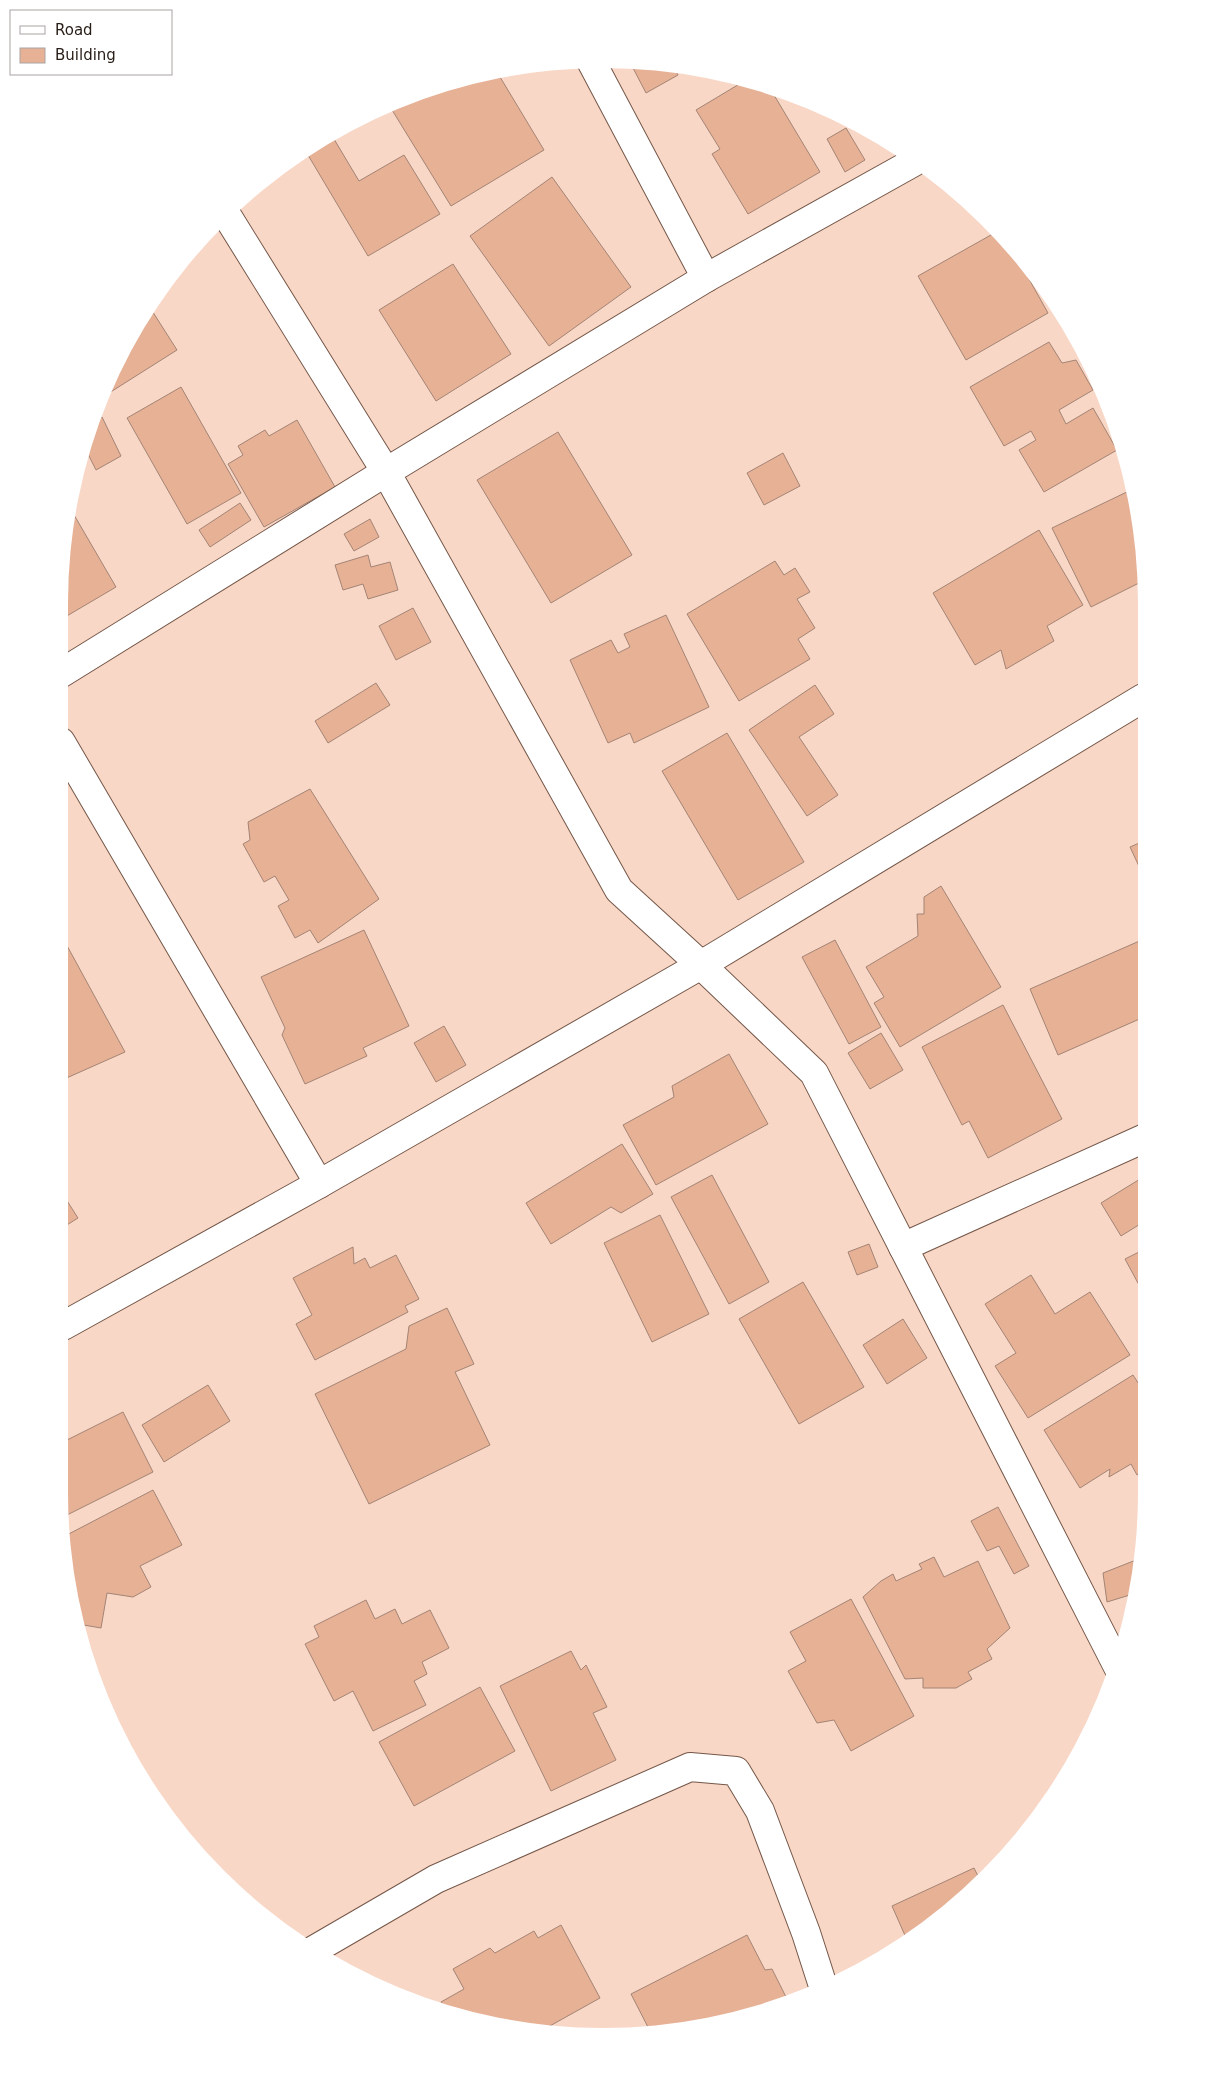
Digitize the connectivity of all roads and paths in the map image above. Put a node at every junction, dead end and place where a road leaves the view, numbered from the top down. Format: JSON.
{"nodes":[{"id":1,"x":595,"y":68,"type":"edge"},
{"id":2,"x":910,"y":164,"type":"edge"},
{"id":3,"x":229,"y":219,"type":"edge"},
{"id":4,"x":706,"y":278,"type":"junction"},
{"id":5,"x":386,"y":472,"type":"junction"},
{"id":6,"x":68,"y":669,"type":"edge"},
{"id":7,"x":1138,"y":701,"type":"edge"},
{"id":8,"x":68,"y":756,"type":"edge"},
{"id":9,"x":701,"y":965,"type":"junction"},
{"id":10,"x":1138,"y":1141,"type":"edge"},
{"id":11,"x":319,"y":1184,"type":"junction"},
{"id":12,"x":903,"y":1247,"type":"junction"},
{"id":13,"x":68,"y":1323,"type":"edge"},
{"id":14,"x":1112,"y":1656,"type":"edge"},
{"id":15,"x":320,"y":1946,"type":"edge"},
{"id":16,"x":821,"y":1981,"type":"edge"}],
"edges":[{"from":1,"to":4,"type":"street"},
{"from":2,"to":4,"type":"street"},
{"from":3,"to":5,"type":"street"},
{"from":4,"to":5,"type":"street"},
{"from":5,"to":6,"type":"street"},
{"from":5,"to":9,"type":"street"},
{"from":7,"to":9,"type":"street"},
{"from":8,"to":11,"type":"street"},
{"from":9,"to":11,"type":"street"},
{"from":9,"to":12,"type":"street"},
{"from":10,"to":12,"type":"street"},
{"from":11,"to":13,"type":"street"},
{"from":12,"to":14,"type":"street"},
{"from":15,"to":16,"type":"street"}]}
